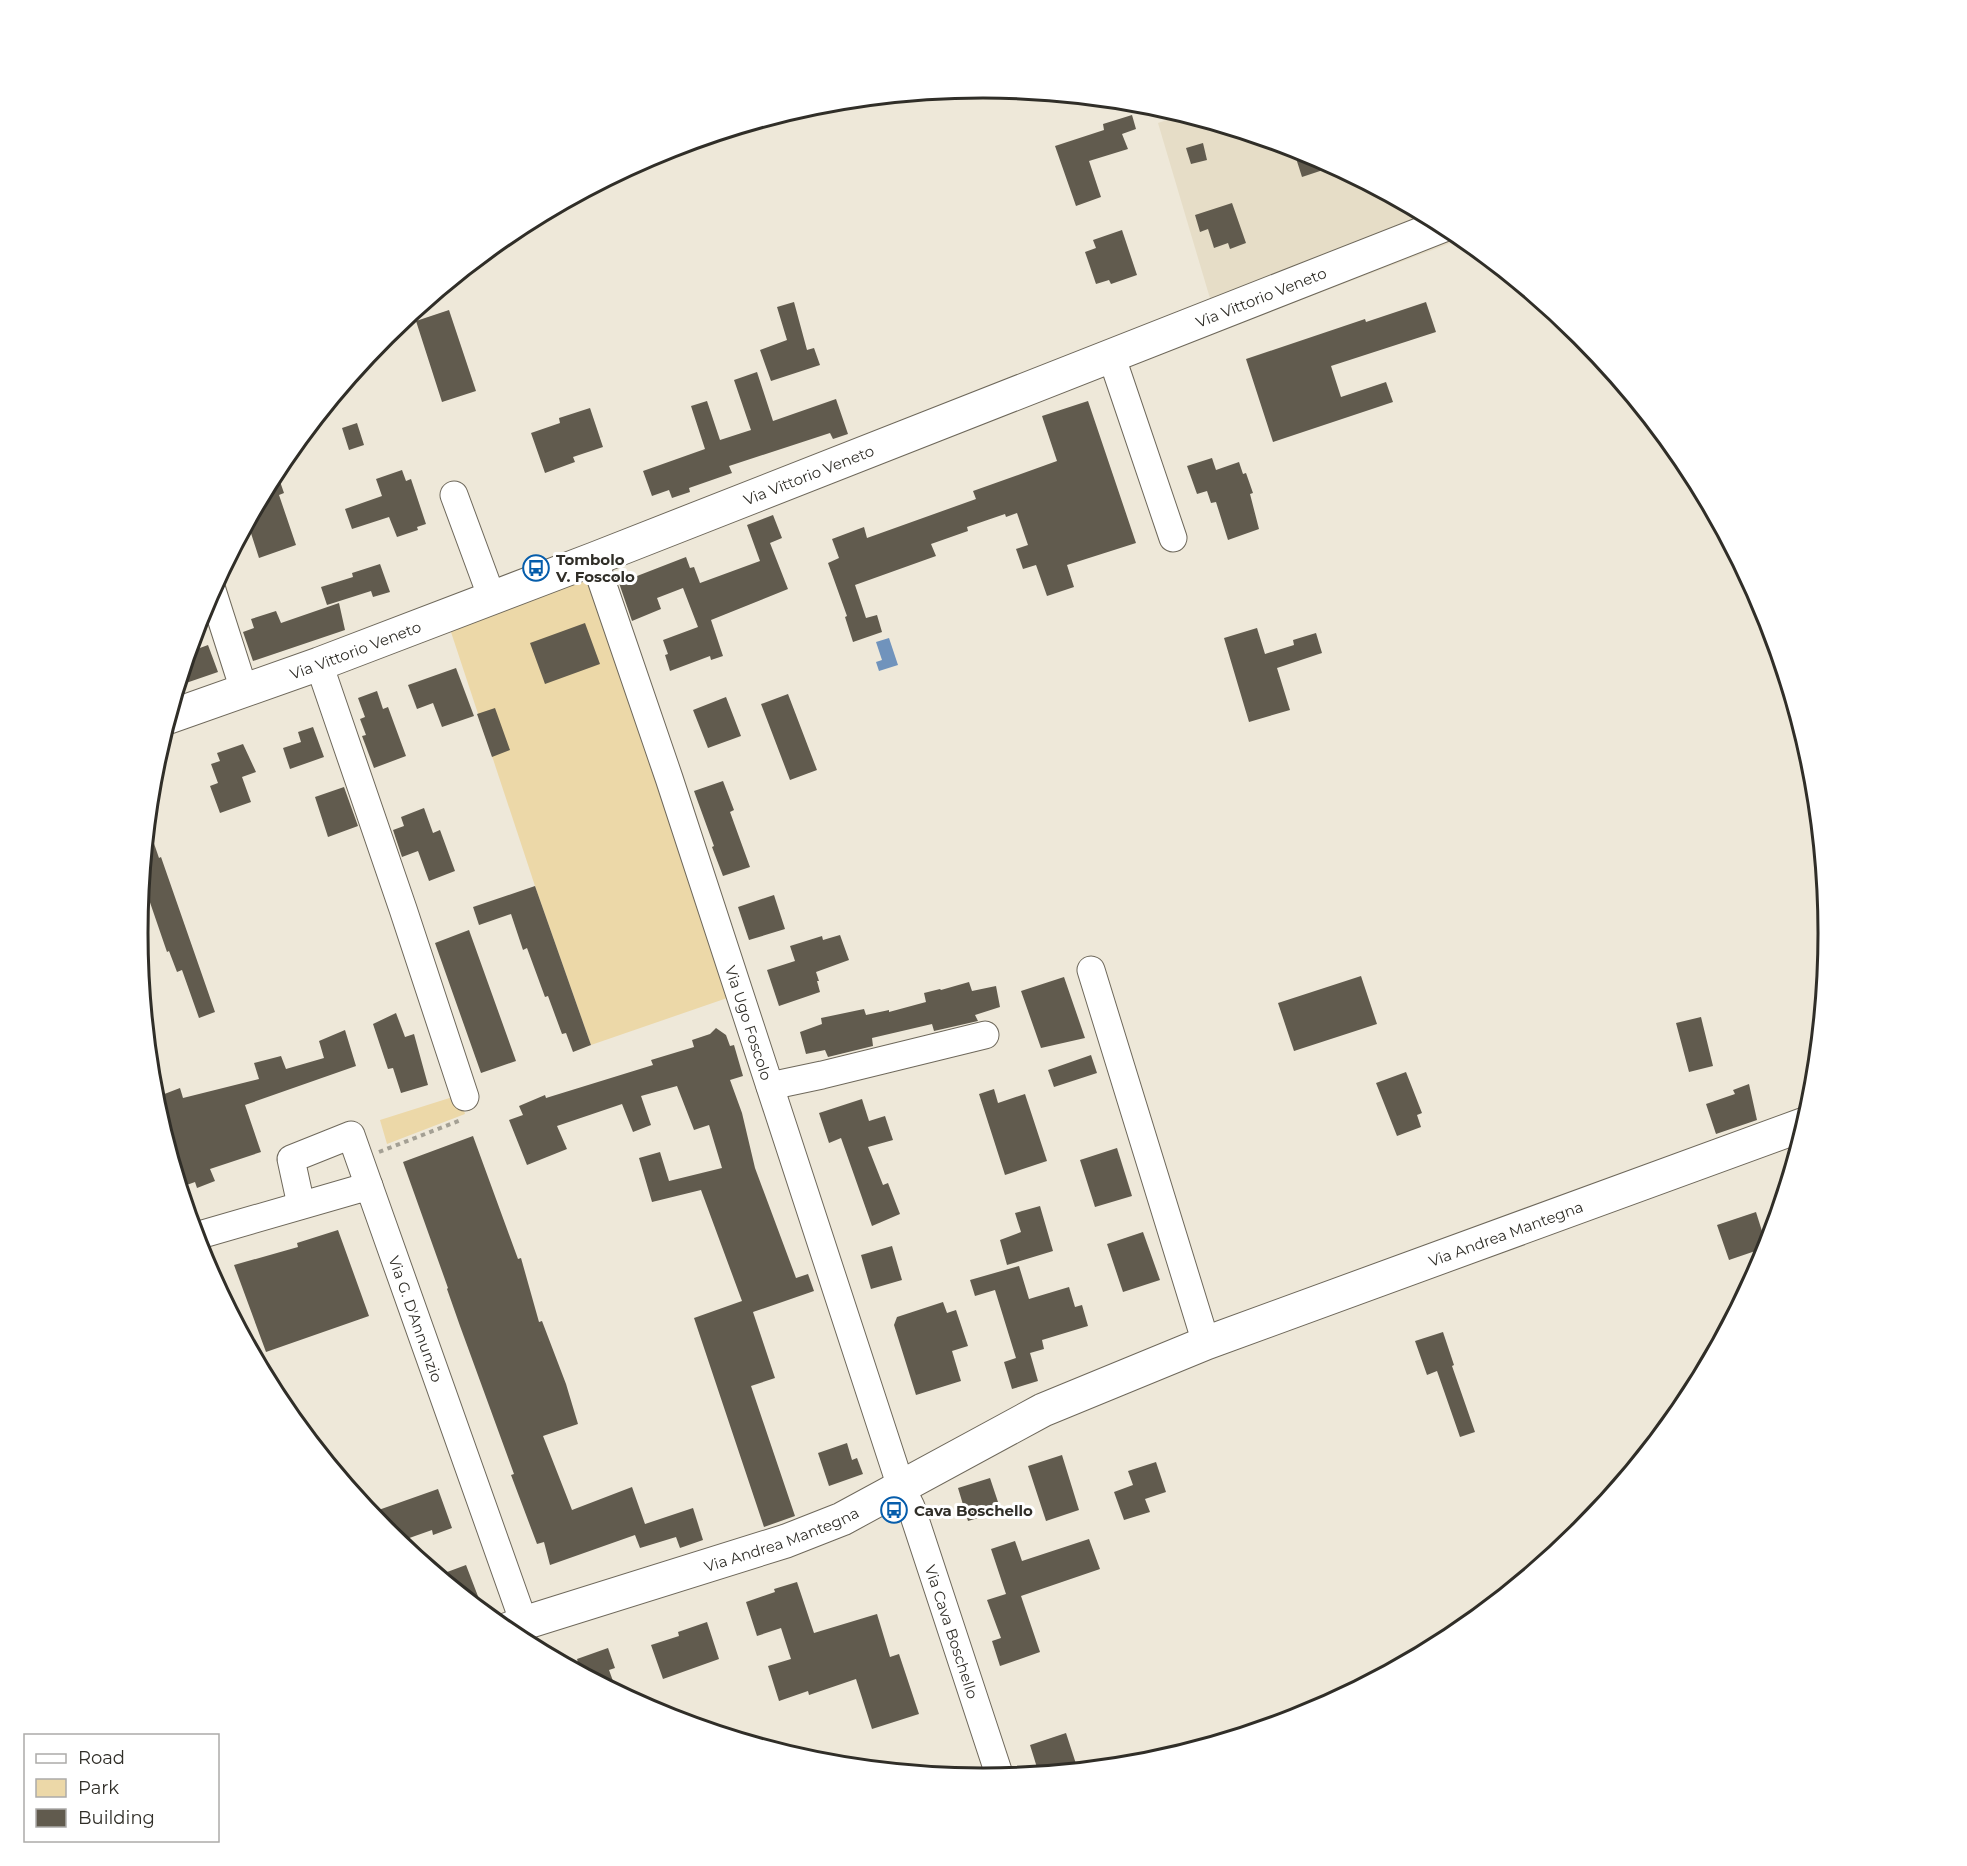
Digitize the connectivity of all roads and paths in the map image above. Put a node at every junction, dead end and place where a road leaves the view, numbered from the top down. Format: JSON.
{"nodes":[{"id":1,"x":1434,"y":229,"type":"edge"},
{"id":2,"x":1111,"y":355,"type":"junction"},
{"id":3,"x":454,"y":495,"type":"dead end"},
{"id":4,"x":1173,"y":538,"type":"dead end"},
{"id":5,"x":594,"y":559,"type":"junction"},
{"id":6,"x":492,"y":598,"type":"junction"},
{"id":7,"x":216,"y":603,"type":"edge"},
{"id":8,"x":319,"y":664,"type":"junction"},
{"id":9,"x":244,"y":690,"type":"junction"},
{"id":10,"x":177,"y":714,"type":"edge"},
{"id":11,"x":1091,"y":970,"type":"dead end"},
{"id":12,"x":985,"y":1035,"type":"dead end"},
{"id":13,"x":770,"y":1086,"type":"junction"},
{"id":14,"x":465,"y":1097,"type":"joint"},
{"id":15,"x":1796,"y":1127,"type":"edge"},
{"id":16,"x":360,"y":1159,"type":"junction"},
{"id":17,"x":369,"y":1186,"type":"junction"},
{"id":18,"x":301,"y":1205,"type":"junction"},
{"id":19,"x":204,"y":1234,"type":"edge"},
{"id":20,"x":1206,"y":1342,"type":"junction"},
{"id":21,"x":901,"y":1487,"type":"junction"},
{"id":22,"x":515,"y":1625,"type":"edge"},
{"id":23,"x":515,"y":1626,"type":"edge"},
{"id":24,"x":996,"y":1768,"type":"edge"}],
"edges":[{"from":1,"to":2,"type":"main road","name":"Via Vittorio Veneto"},
{"from":2,"to":4,"type":"street"},
{"from":2,"to":5,"type":"main road","name":"Via Vittorio Veneto"},
{"from":3,"to":6,"type":"street"},
{"from":5,"to":6,"type":"main road","name":"Via Vittorio Veneto"},
{"from":5,"to":13,"type":"street","name":"Via Ugo Foscolo"},
{"from":6,"to":8,"type":"main road","name":"Via Vittorio Veneto"},
{"from":7,"to":9,"type":"street"},
{"from":8,"to":9,"type":"main road","name":"Via Vittorio Veneto"},
{"from":8,"to":14,"type":"street"},
{"from":9,"to":10,"type":"main road","name":"Via Vittorio Veneto"},
{"from":11,"to":20,"type":"street"},
{"from":12,"to":13,"type":"street"},
{"from":13,"to":21,"type":"street","name":"Via Ugo Foscolo"},
{"from":14,"to":16,"type":"path"},
{"from":15,"to":20,"type":"main road","name":"Via Andrea Mantegna"},
{"from":16,"to":17,"type":"street","name":"Via G. D'Annunzio"},
{"from":16,"to":18,"type":"street","name":"Via G. D'Annunzio"},
{"from":17,"to":18,"type":"street"},
{"from":17,"to":22,"type":"street","name":"Via G. D'Annunzio"},
{"from":18,"to":19,"type":"street"},
{"from":20,"to":21,"type":"main road","name":"Via Andrea Mantegna"},
{"from":21,"to":23,"type":"main road","name":"Via Andrea Mantegna"},
{"from":21,"to":24,"type":"street","name":"Via Cava Boschello"}]}
